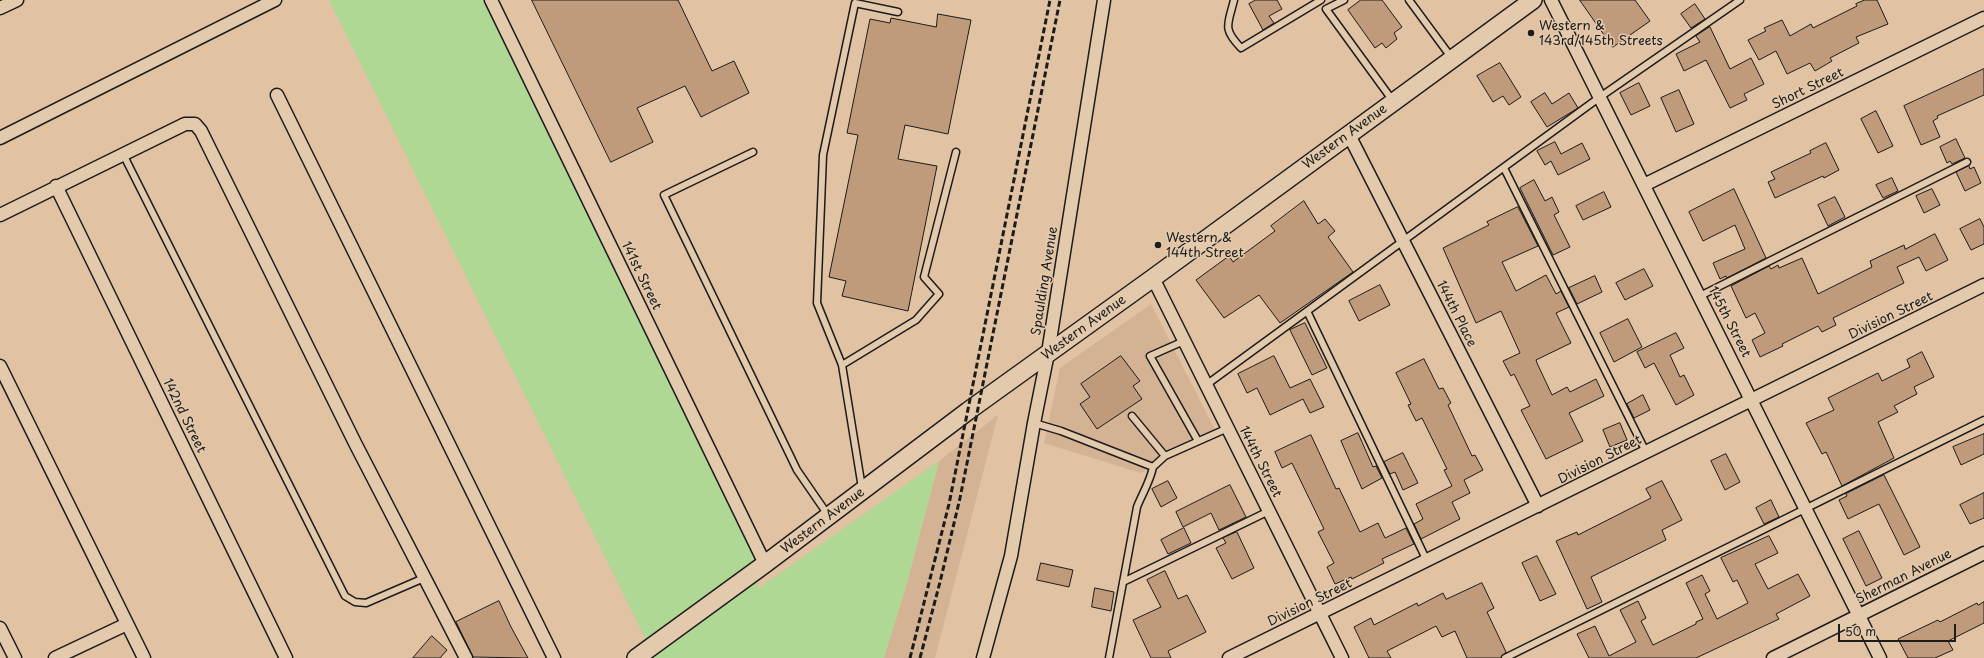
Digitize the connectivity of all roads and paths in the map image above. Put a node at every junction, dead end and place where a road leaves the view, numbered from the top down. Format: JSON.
{"nodes":[{"id":1,"x":17,"y":0,"type":"edge"},
{"id":2,"x":275,"y":0,"type":"edge"},
{"id":3,"x":491,"y":0,"type":"edge"},
{"id":4,"x":1104,"y":0,"type":"edge"},
{"id":5,"x":1234,"y":0,"type":"edge"},
{"id":6,"x":1321,"y":0,"type":"edge"},
{"id":7,"x":1344,"y":0,"type":"edge"},
{"id":8,"x":1409,"y":0,"type":"edge"},
{"id":9,"x":1533,"y":0,"type":"edge"},
{"id":10,"x":1551,"y":0,"type":"edge"},
{"id":11,"x":1740,"y":0,"type":"edge"},
{"id":12,"x":0,"y":8,"type":"edge"},
{"id":13,"x":898,"y":12,"type":"dead end"},
{"id":14,"x":1984,"y":18,"type":"edge"},
{"id":15,"x":1452,"y":59,"type":"junction"},
{"id":16,"x":277,"y":95,"type":"dead end"},
{"id":17,"x":1600,"y":97,"type":"junction"},
{"id":18,"x":1393,"y":102,"type":"junction"},
{"id":19,"x":1349,"y":135,"type":"junction"},
{"id":20,"x":0,"y":138,"type":"edge"},
{"id":21,"x":753,"y":152,"type":"dead end"},
{"id":22,"x":956,"y":152,"type":"dead end"},
{"id":23,"x":123,"y":154,"type":"junction"},
{"id":24,"x":1967,"y":162,"type":"dead end"},
{"id":25,"x":1504,"y":168,"type":"junction"},
{"id":26,"x":1644,"y":185,"type":"junction"},
{"id":27,"x":56,"y":186,"type":"junction"},
{"id":28,"x":0,"y":215,"type":"edge"},
{"id":29,"x":1403,"y":240,"type":"junction"},
{"id":30,"x":1153,"y":278,"type":"junction"},
{"id":31,"x":1984,"y":285,"type":"edge"},
{"id":32,"x":1700,"y":296,"type":"junction"},
{"id":33,"x":1307,"y":311,"type":"junction"},
{"id":34,"x":1184,"y":341,"type":"junction"},
{"id":35,"x":1048,"y":353,"type":"junction"},
{"id":36,"x":842,"y":365,"type":"junction"},
{"id":37,"x":0,"y":366,"type":"edge"},
{"id":38,"x":1206,"y":385,"type":"junction"},
{"id":39,"x":1752,"y":400,"type":"junction"},
{"id":40,"x":1132,"y":416,"type":"dead end"},
{"id":41,"x":1984,"y":420,"type":"edge"},
{"id":42,"x":1034,"y":423,"type":"junction"},
{"id":43,"x":1228,"y":428,"type":"junction"},
{"id":44,"x":1198,"y":441,"type":"junction"},
{"id":45,"x":1646,"y":452,"type":"junction"},
{"id":46,"x":1165,"y":456,"type":"junction"},
{"id":47,"x":1153,"y":467,"type":"junction"},
{"id":48,"x":862,"y":492,"type":"junction"},
{"id":49,"x":1538,"y":506,"type":"junction"},
{"id":50,"x":1806,"y":509,"type":"junction"},
{"id":51,"x":1270,"y":511,"type":"junction"},
{"id":52,"x":829,"y":517,"type":"junction"},
{"id":53,"x":1984,"y":553,"type":"edge"},
{"id":54,"x":1427,"y":560,"type":"junction"},
{"id":55,"x":765,"y":564,"type":"junction"},
{"id":56,"x":424,"y":578,"type":"junction"},
{"id":57,"x":1123,"y":582,"type":"junction"},
{"id":58,"x":1320,"y":613,"type":"junction"},
{"id":59,"x":1858,"y":616,"type":"junction"},
{"id":60,"x":127,"y":624,"type":"junction"},
{"id":61,"x":0,"y":628,"type":"edge"},
{"id":62,"x":15,"y":658,"type":"edge"},
{"id":63,"x":55,"y":658,"type":"edge"},
{"id":64,"x":144,"y":658,"type":"edge"},
{"id":65,"x":286,"y":658,"type":"edge"},
{"id":66,"x":466,"y":658,"type":"edge"},
{"id":67,"x":554,"y":658,"type":"edge"},
{"id":68,"x":636,"y":658,"type":"edge"},
{"id":69,"x":982,"y":658,"type":"edge"},
{"id":70,"x":1109,"y":658,"type":"edge"},
{"id":71,"x":1229,"y":658,"type":"edge"},
{"id":72,"x":1342,"y":658,"type":"edge"},
{"id":73,"x":1506,"y":658,"type":"edge"},
{"id":74,"x":1773,"y":658,"type":"edge"},
{"id":75,"x":1880,"y":658,"type":"edge"}],
"edges":[{"from":1,"to":12,"type":"street"},
{"from":2,"to":20,"type":"street"},
{"from":3,"to":55,"type":"street","name":"141st Street"},
{"from":4,"to":35,"type":"street","name":"Spaulding Avenue"},
{"from":5,"to":6,"type":"lane"},
{"from":7,"to":18,"type":"lane"},
{"from":8,"to":15,"type":"lane"},
{"from":9,"to":15,"type":"main road","name":"Western Avenue"},
{"from":10,"to":17,"type":"street","name":"145th Street"},
{"from":11,"to":17,"type":"lane"},
{"from":13,"to":36,"type":"lane"},
{"from":14,"to":26,"type":"street","name":"Short Street"},
{"from":15,"to":18,"type":"main road","name":"Western Avenue"},
{"from":16,"to":67,"type":"street"},
{"from":17,"to":25,"type":"lane"},
{"from":17,"to":26,"type":"street","name":"145th Street"},
{"from":18,"to":19,"type":"main road","name":"Western Avenue"},
{"from":19,"to":29,"type":"street","name":"144th Place"},
{"from":19,"to":30,"type":"main road","name":"Western Avenue"},
{"from":21,"to":52,"type":"lane"},
{"from":22,"to":36,"type":"lane"},
{"from":23,"to":27,"type":"street"},
{"from":23,"to":56,"type":"lane"},
{"from":23,"to":56,"type":"street"},
{"from":24,"to":32,"type":"lane"},
{"from":25,"to":29,"type":"lane"},
{"from":25,"to":45,"type":"lane"},
{"from":26,"to":32,"type":"street","name":"145th Street"},
{"from":27,"to":28,"type":"street"},
{"from":27,"to":65,"type":"street","name":"142nd Street"},
{"from":29,"to":33,"type":"lane"},
{"from":29,"to":49,"type":"street","name":"144th Place"},
{"from":30,"to":34,"type":"street","name":"144th Street"},
{"from":30,"to":35,"type":"main road","name":"Western Avenue"},
{"from":31,"to":39,"type":"street","name":"Division Street"},
{"from":32,"to":39,"type":"street","name":"145th Street"},
{"from":33,"to":38,"type":"lane"},
{"from":33,"to":54,"type":"lane"},
{"from":34,"to":38,"type":"street","name":"144th Street"},
{"from":34,"to":44,"type":"lane"},
{"from":35,"to":42,"type":"street","name":"Spaulding Avenue"},
{"from":35,"to":48,"type":"main road","name":"Western Avenue"},
{"from":36,"to":48,"type":"lane"},
{"from":37,"to":60,"type":"street"},
{"from":38,"to":43,"type":"street","name":"144th Street"},
{"from":39,"to":45,"type":"street","name":"Division Street"},
{"from":39,"to":50,"type":"street","name":"145th Street"},
{"from":40,"to":46,"type":"lane"},
{"from":41,"to":50,"type":"lane"},
{"from":42,"to":47,"type":"lane"},
{"from":42,"to":69,"type":"street","name":"Spaulding Avenue"},
{"from":43,"to":44,"type":"lane"},
{"from":43,"to":51,"type":"street","name":"144th Street"},
{"from":44,"to":46,"type":"lane"},
{"from":45,"to":49,"type":"street","name":"Division Street"},
{"from":46,"to":47,"type":"lane"},
{"from":47,"to":57,"type":"lane"},
{"from":48,"to":52,"type":"main road","name":"Western Avenue"},
{"from":49,"to":54,"type":"street","name":"Division Street"},
{"from":50,"to":59,"type":"street","name":"145th Street"},
{"from":50,"to":73,"type":"lane"},
{"from":51,"to":57,"type":"lane"},
{"from":51,"to":58,"type":"street","name":"144th Street"},
{"from":52,"to":55,"type":"main road","name":"Western Avenue"},
{"from":53,"to":59,"type":"street","name":"Sherman Avenue"},
{"from":54,"to":58,"type":"street","name":"Division Street"},
{"from":55,"to":68,"type":"main road","name":"Western Avenue"},
{"from":56,"to":66,"type":"street"},
{"from":57,"to":70,"type":"lane"},
{"from":58,"to":71,"type":"street","name":"Division Street"},
{"from":58,"to":72,"type":"street","name":"144th Street"},
{"from":59,"to":74,"type":"street","name":"Sherman Avenue"},
{"from":59,"to":75,"type":"street","name":"145th Street"},
{"from":60,"to":63,"type":"street"},
{"from":60,"to":64,"type":"street"},
{"from":61,"to":62,"type":"street"}]}
